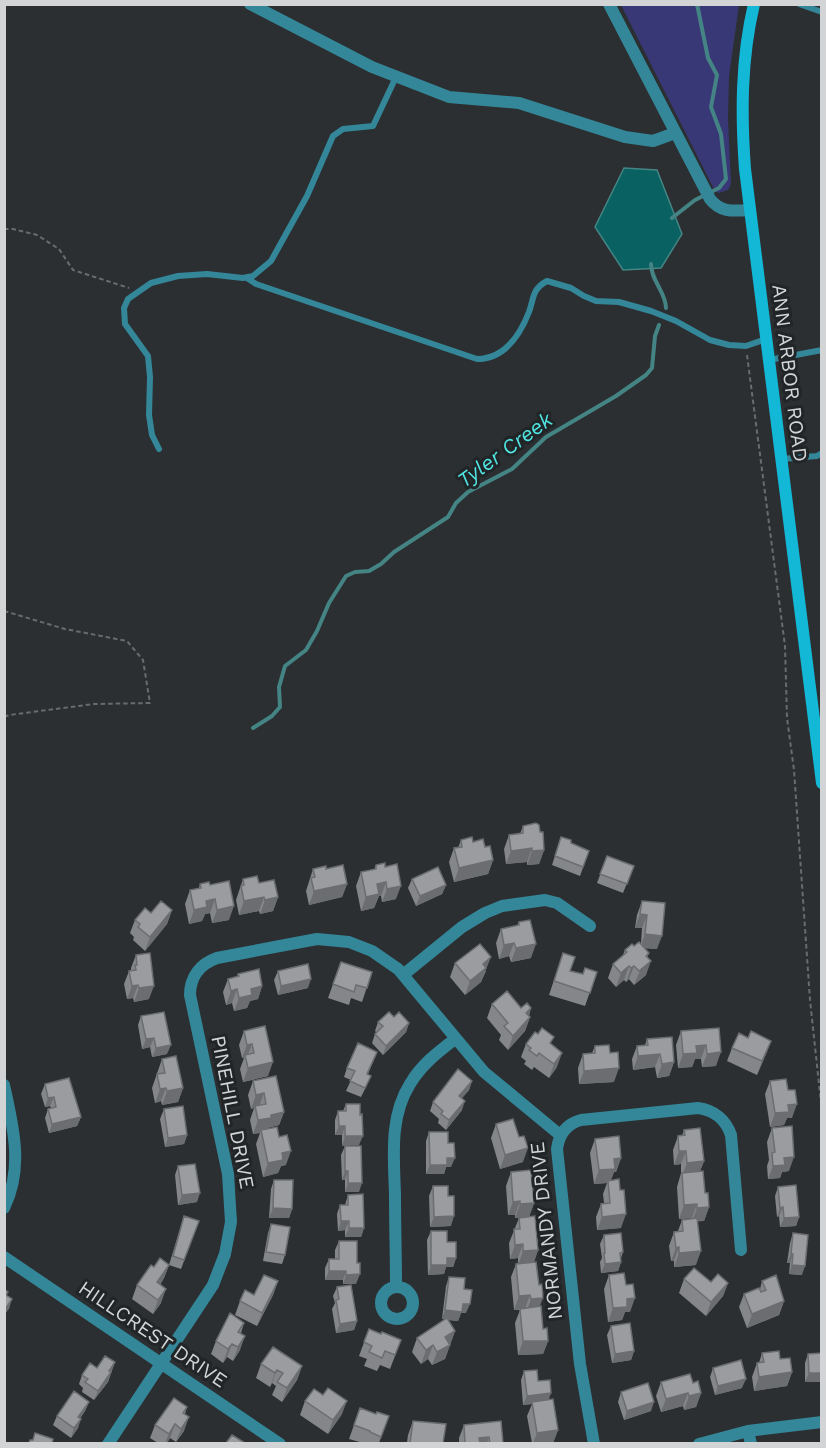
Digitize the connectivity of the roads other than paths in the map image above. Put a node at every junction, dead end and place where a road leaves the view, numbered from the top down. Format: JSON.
{"nodes":[{"id":1,"x":250,"y":4,"type":"edge"},
{"id":2,"x":609,"y":4,"type":"edge"},
{"id":3,"x":754,"y":4,"type":"edge"},
{"id":4,"x":800,"y":4,"type":"edge"},
{"id":5,"x":822,"y":12,"type":"edge"},
{"id":6,"x":396,"y":77,"type":"junction"},
{"id":7,"x":675,"y":133,"type":"junction"},
{"id":8,"x":750,"y":210,"type":"junction"},
{"id":9,"x":247,"y":278,"type":"junction"},
{"id":10,"x":766,"y":339,"type":"junction"},
{"id":11,"x":822,"y":350,"type":"edge"},
{"id":12,"x":769,"y":360,"type":"junction"},
{"id":13,"x":159,"y":449,"type":"dead end"},
{"id":14,"x":822,"y":453,"type":"edge"},
{"id":15,"x":782,"y":459,"type":"junction"},
{"id":16,"x":816,"y":694,"type":"edge"},
{"id":17,"x":822,"y":783,"type":"edge"},
{"id":18,"x":590,"y":926,"type":"dead end"},
{"id":19,"x":197,"y":972,"type":"joint"},
{"id":20,"x":403,"y":975,"type":"junction"},
{"id":21,"x":455,"y":1039,"type":"junction"},
{"id":22,"x":4,"y":1085,"type":"edge"},
{"id":23,"x":560,"y":1135,"type":"junction"},
{"id":24,"x":4,"y":1208,"type":"edge"},
{"id":25,"x":741,"y":1250,"type":"dead end"},
{"id":26,"x":4,"y":1257,"type":"edge"},
{"id":27,"x":396,"y":1287,"type":"dead end"},
{"id":28,"x":162,"y":1363,"type":"junction"},
{"id":29,"x":822,"y":1422,"type":"edge"},
{"id":30,"x":749,"y":1437,"type":"edge"},
{"id":31,"x":108,"y":1443,"type":"edge"},
{"id":32,"x":280,"y":1443,"type":"edge"},
{"id":33,"x":594,"y":1443,"type":"edge"},
{"id":34,"x":699,"y":1443,"type":"edge"}],
"edges":[{"from":1,"to":6,"type":"street"},
{"from":2,"to":7,"type":"street"},
{"from":3,"to":8,"type":"main road","name":"ANN ARBOR ROAD"},
{"from":4,"to":5,"type":"lane"},
{"from":6,"to":7,"type":"street"},
{"from":6,"to":9,"type":"lane"},
{"from":7,"to":8,"type":"street"},
{"from":8,"to":10,"type":"main road","name":"ANN ARBOR ROAD"},
{"from":9,"to":10,"type":"lane"},
{"from":9,"to":13,"type":"lane"},
{"from":10,"to":12,"type":"main road","name":"ANN ARBOR ROAD"},
{"from":11,"to":12,"type":"lane"},
{"from":12,"to":15,"type":"main road","name":"ANN ARBOR ROAD"},
{"from":14,"to":15,"type":"lane"},
{"from":15,"to":16,"type":"main road","name":"ANN ARBOR ROAD"},
{"from":16,"to":17,"type":"main road","name":"ANN ARBOR ROAD"},
{"from":18,"to":20,"type":"street"},
{"from":19,"to":20,"type":"street","name":"NORMANDY DRIVE"},
{"from":19,"to":28,"type":"street","name":"PINEHILL DRIVE"},
{"from":20,"to":21,"type":"street","name":"NORMANDY DRIVE"},
{"from":21,"to":23,"type":"street","name":"NORMANDY DRIVE"},
{"from":21,"to":27,"type":"street"},
{"from":22,"to":24,"type":"street"},
{"from":23,"to":25,"type":"street"},
{"from":23,"to":33,"type":"street","name":"NORMANDY DRIVE"},
{"from":26,"to":28,"type":"street","name":"HILLCREST DRIVE"},
{"from":28,"to":31,"type":"street","name":"PINEHILL DRIVE"},
{"from":28,"to":32,"type":"street","name":"HILLCREST DRIVE"},
{"from":29,"to":30,"type":"street"},
{"from":30,"to":34,"type":"street"}]}
